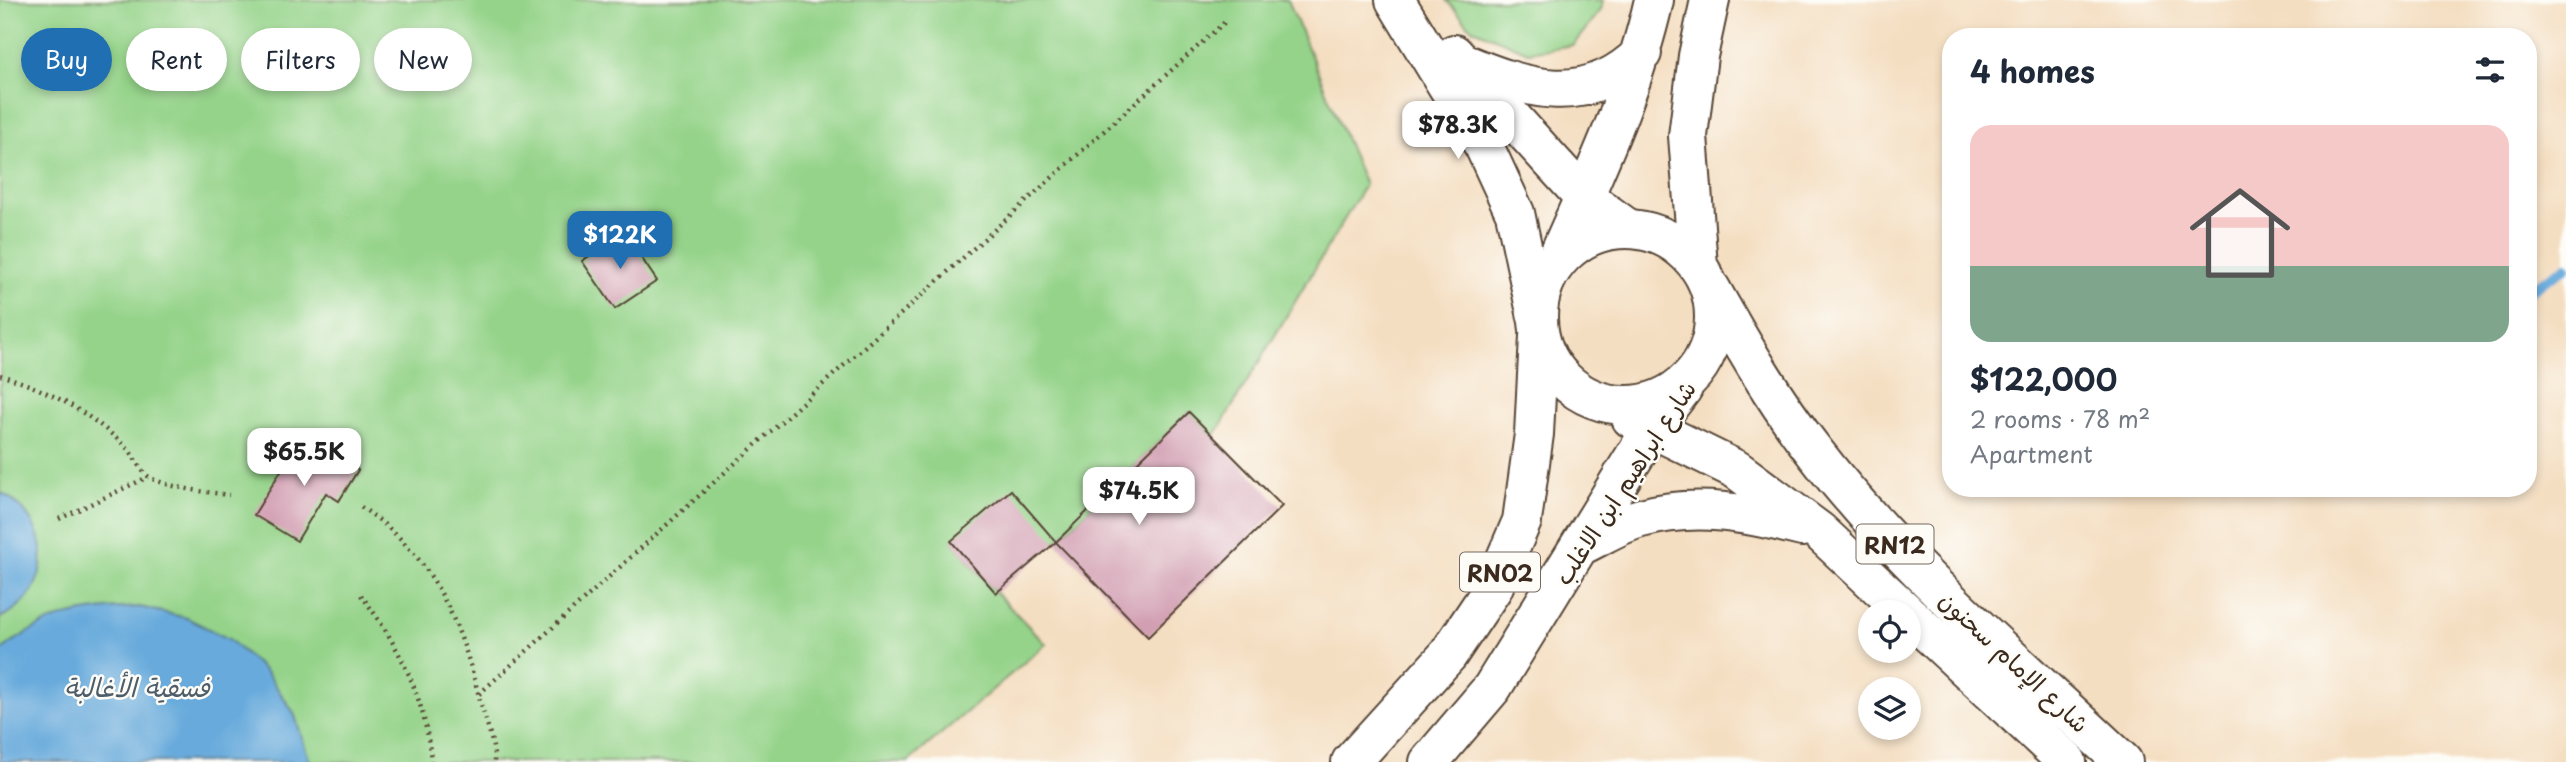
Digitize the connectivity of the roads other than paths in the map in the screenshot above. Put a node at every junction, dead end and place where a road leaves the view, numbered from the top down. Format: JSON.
{"nodes":[{"id":1,"x":1396,"y":0,"type":"edge"},
{"id":2,"x":1654,"y":0,"type":"edge"},
{"id":3,"x":1710,"y":0,"type":"edge"},
{"id":4,"x":1642,"y":53,"type":"junction"},
{"id":5,"x":1463,"y":63,"type":"junction"},
{"id":6,"x":1584,"y":197,"type":"junction"},
{"id":7,"x":1627,"y":228,"type":"junction"},
{"id":8,"x":1554,"y":265,"type":"junction"},
{"id":9,"x":1705,"y":277,"type":"junction"},
{"id":10,"x":1538,"y":326,"type":"junction"},
{"id":11,"x":1696,"y":371,"type":"junction"},
{"id":12,"x":1592,"y":398,"type":"junction"},
{"id":13,"x":1652,"y":428,"type":"junction"},
{"id":14,"x":1819,"y":531,"type":"junction"},
{"id":15,"x":1582,"y":545,"type":"junction"},
{"id":16,"x":1893,"y":600,"type":"edge"},
{"id":17,"x":1921,"y":626,"type":"edge"},
{"id":18,"x":1352,"y":762,"type":"edge"},
{"id":19,"x":1429,"y":762,"type":"edge"},
{"id":20,"x":2067,"y":762,"type":"edge"},
{"id":21,"x":2123,"y":762,"type":"edge"}],
"edges":[{"from":1,"to":5,"type":"main road"},
{"from":1,"to":10,"type":"main road"},
{"from":2,"to":4,"type":"main road"},
{"from":3,"to":9,"type":"main road"},
{"from":4,"to":5,"type":"main road"},
{"from":4,"to":6,"type":"main road"},
{"from":5,"to":6,"type":"main road"},
{"from":6,"to":7,"type":"main road"},
{"from":6,"to":8,"type":"main road"},
{"from":7,"to":8,"type":"main road","number":"RN12"},
{"from":7,"to":9,"type":"main road","number":"RN12"},
{"from":8,"to":10,"type":"main road","number":"RN12"},
{"from":9,"to":11,"type":"main road","number":"RN12"},
{"from":9,"to":21,"type":"main road","name":"شارع الإمام سحنون","number":"RN12"},
{"from":10,"to":12,"type":"main road","number":"RN12"},
{"from":10,"to":18,"type":"main road","number":"RN02"},
{"from":11,"to":12,"type":"main road","number":"RN12"},
{"from":11,"to":13,"type":"main road","name":"شارع ابراهيم ابن الاغلب","number":"RN02"},
{"from":12,"to":13,"type":"main road","name":"شارع الإمام سحنون","number":"RN12"},
{"from":13,"to":14,"type":"main road","name":"شارع الإمام سحنون","number":"RN12"},
{"from":13,"to":15,"type":"main road","name":"شارع ابراهيم ابن الاغلب","number":"RN02"},
{"from":14,"to":15,"type":"main road"},
{"from":14,"to":16,"type":"main road","name":"شارع الإمام سحنون","number":"RN12"},
{"from":15,"to":19,"type":"main road","name":"شارع ابراهيم ابن الاغلب","number":"RN02"},
{"from":17,"to":20,"type":"main road","name":"شارع الإمام سحنون","number":"RN12"}]}
